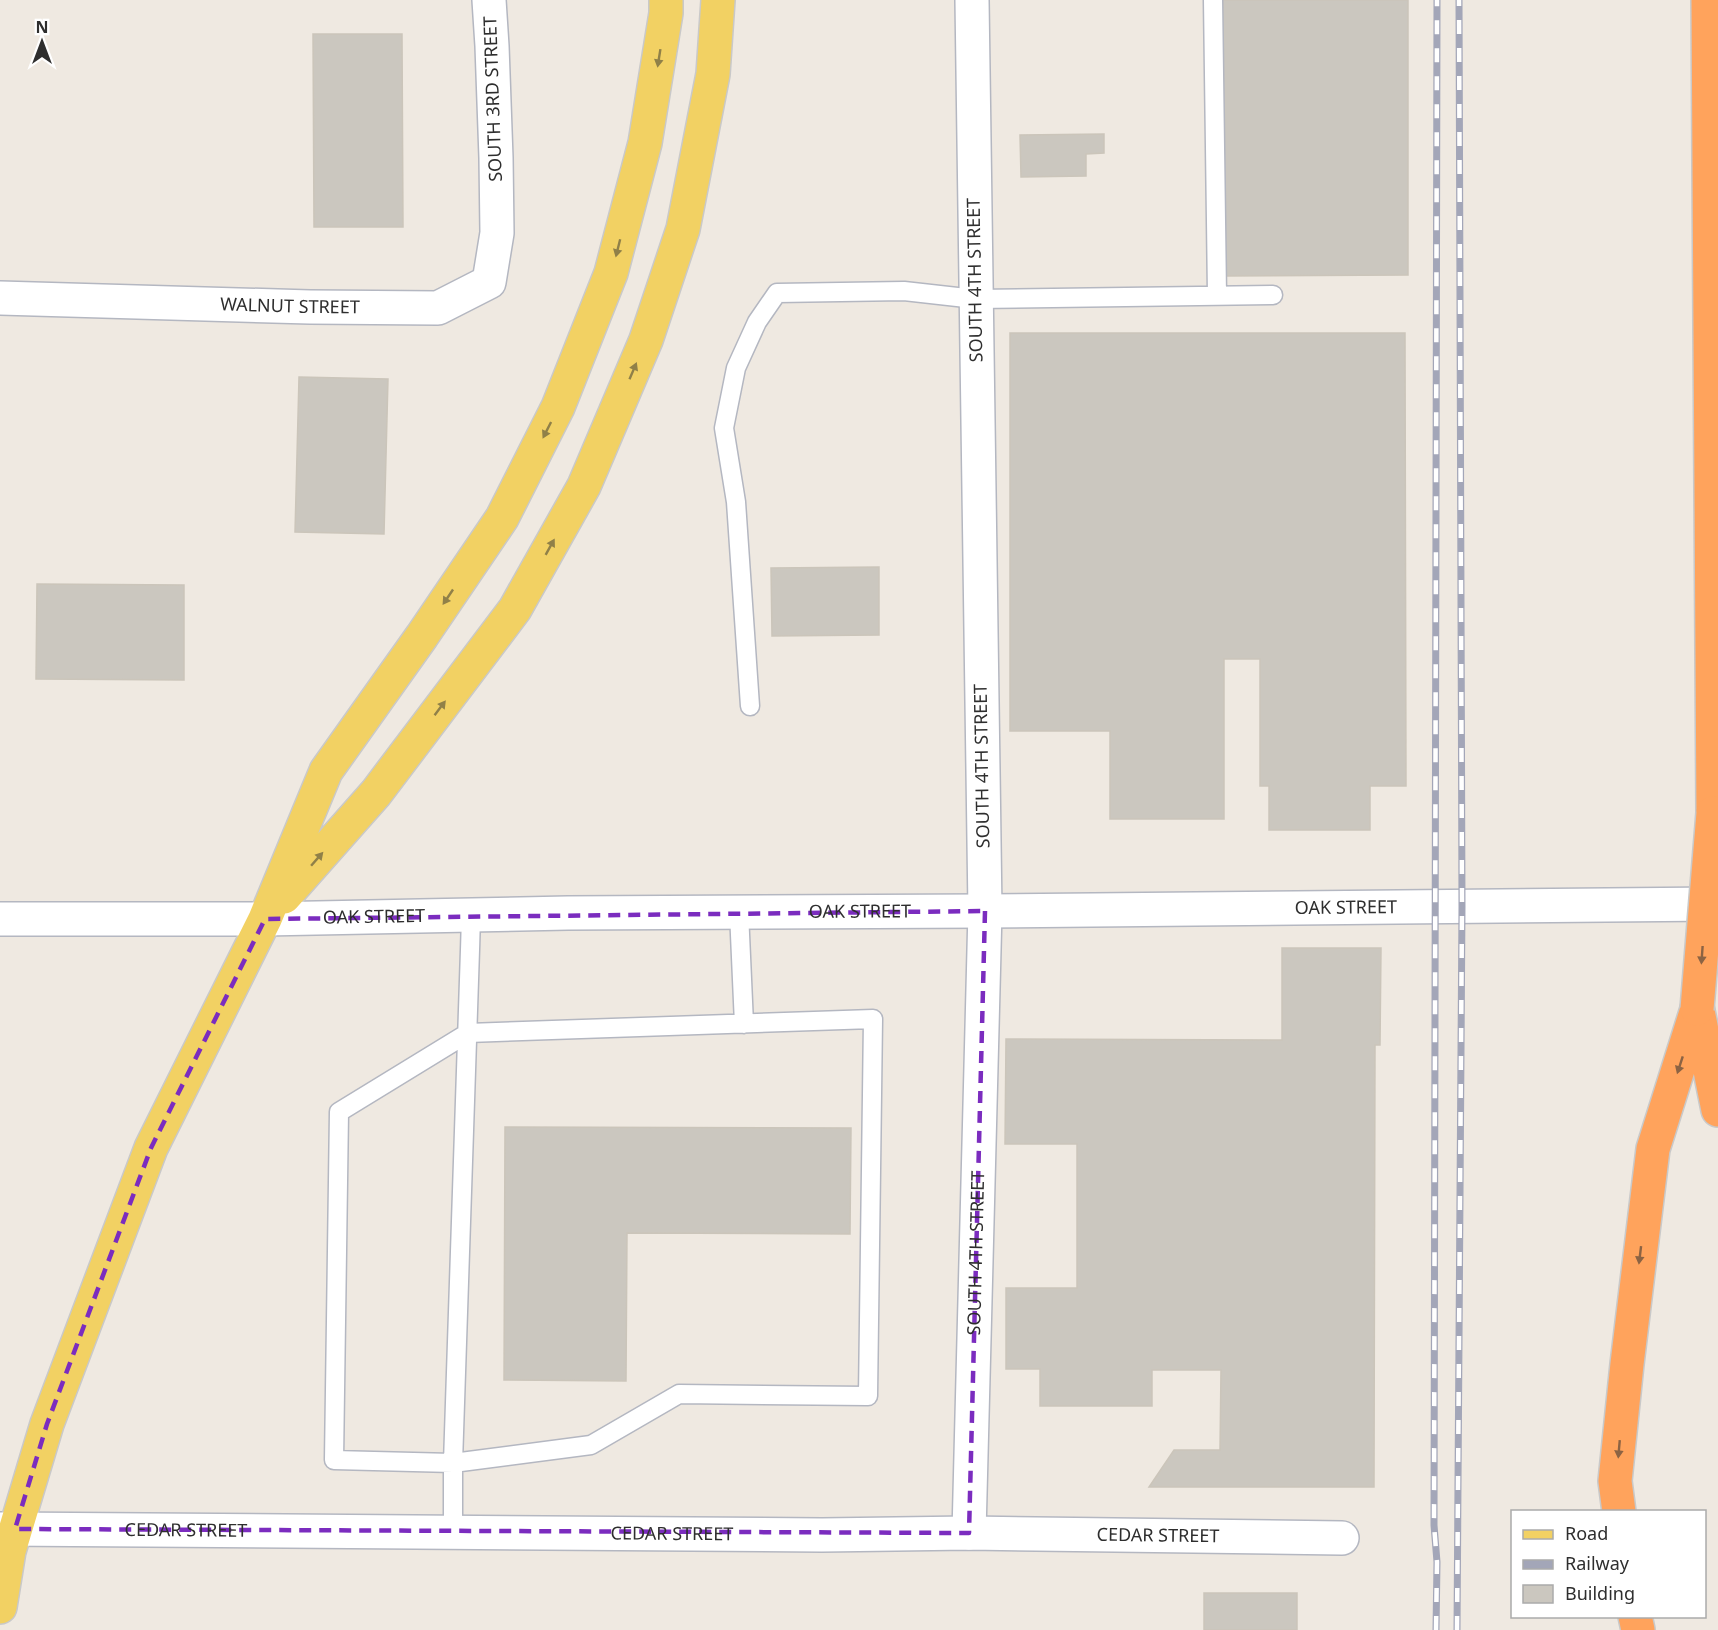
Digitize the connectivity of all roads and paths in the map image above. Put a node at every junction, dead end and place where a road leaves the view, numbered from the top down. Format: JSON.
{"nodes":[{"id":1,"x":489,"y":0,"type":"edge"},
{"id":2,"x":666,"y":0,"type":"edge"},
{"id":3,"x":718,"y":0,"type":"edge"},
{"id":4,"x":972,"y":0,"type":"edge"},
{"id":5,"x":1213,"y":0,"type":"edge"},
{"id":6,"x":1708,"y":0,"type":"edge"},
{"id":7,"x":496,"y":198,"type":"joint"},
{"id":8,"x":1217,"y":295,"type":"junction"},
{"id":9,"x":1273,"y":295,"type":"dead end"},
{"id":10,"x":0,"y":298,"type":"edge"},
{"id":11,"x":975,"y":299,"type":"junction"},
{"id":12,"x":750,"y":706,"type":"dead end"},
{"id":13,"x":1718,"y":904,"type":"edge"},
{"id":14,"x":985,"y":911,"type":"junction"},
{"id":15,"x":739,"y":912,"type":"junction"},
{"id":16,"x":471,"y":915,"type":"junction"},
{"id":17,"x":0,"y":919,"type":"edge"},
{"id":18,"x":265,"y":919,"type":"junction"},
{"id":19,"x":1698,"y":1009,"type":"junction"},
{"id":20,"x":744,"y":1024,"type":"junction"},
{"id":21,"x":468,"y":1034,"type":"junction"},
{"id":22,"x":1718,"y":1110,"type":"edge"},
{"id":23,"x":453,"y":1463,"type":"junction"},
{"id":24,"x":1619,"y":1510,"type":"edge"},
{"id":25,"x":8,"y":1529,"type":"edge"},
{"id":26,"x":453,"y":1531,"type":"junction"},
{"id":27,"x":969,"y":1533,"type":"junction"},
{"id":28,"x":1342,"y":1538,"type":"dead end"},
{"id":29,"x":0,"y":1607,"type":"edge"}],
"edges":[{"from":1,"to":7,"type":"street","name":"SOUTH 3RD STREET"},
{"from":2,"to":18,"type":"main road","one_way":true},
{"from":18,"to":3,"type":"main road","one_way":true},
{"from":4,"to":11,"type":"street","name":"SOUTH 4TH STREET"},
{"from":5,"to":8,"type":"lane"},
{"from":6,"to":19,"type":"highway","one_way":true,"bridge":true},
{"from":7,"to":10,"type":"street","name":"WALNUT STREET"},
{"from":8,"to":9,"type":"lane"},
{"from":8,"to":11,"type":"lane"},
{"from":11,"to":12,"type":"lane"},
{"from":11,"to":14,"type":"street","name":"SOUTH 4TH STREET"},
{"from":13,"to":14,"type":"street","name":"OAK STREET"},
{"from":14,"to":15,"type":"street","name":"OAK STREET"},
{"from":14,"to":27,"type":"street","name":"SOUTH 4TH STREET"},
{"from":15,"to":16,"type":"street","name":"OAK STREET"},
{"from":15,"to":20,"type":"lane"},
{"from":16,"to":18,"type":"street","name":"OAK STREET"},
{"from":16,"to":21,"type":"lane"},
{"from":17,"to":18,"type":"street","name":"OAK STREET"},
{"from":18,"to":25,"type":"main road"},
{"from":19,"to":22,"type":"highway"},
{"from":19,"to":24,"type":"highway","one_way":true},
{"from":20,"to":21,"type":"lane"},
{"from":20,"to":23,"type":"lane"},
{"from":21,"to":23,"type":"lane"},
{"from":21,"to":23,"type":"lane"},
{"from":23,"to":26,"type":"lane"},
{"from":25,"to":26,"type":"street","name":"CEDAR STREET"},
{"from":25,"to":29,"type":"main road"},
{"from":26,"to":27,"type":"street","name":"CEDAR STREET"},
{"from":27,"to":28,"type":"street","name":"CEDAR STREET"}]}
